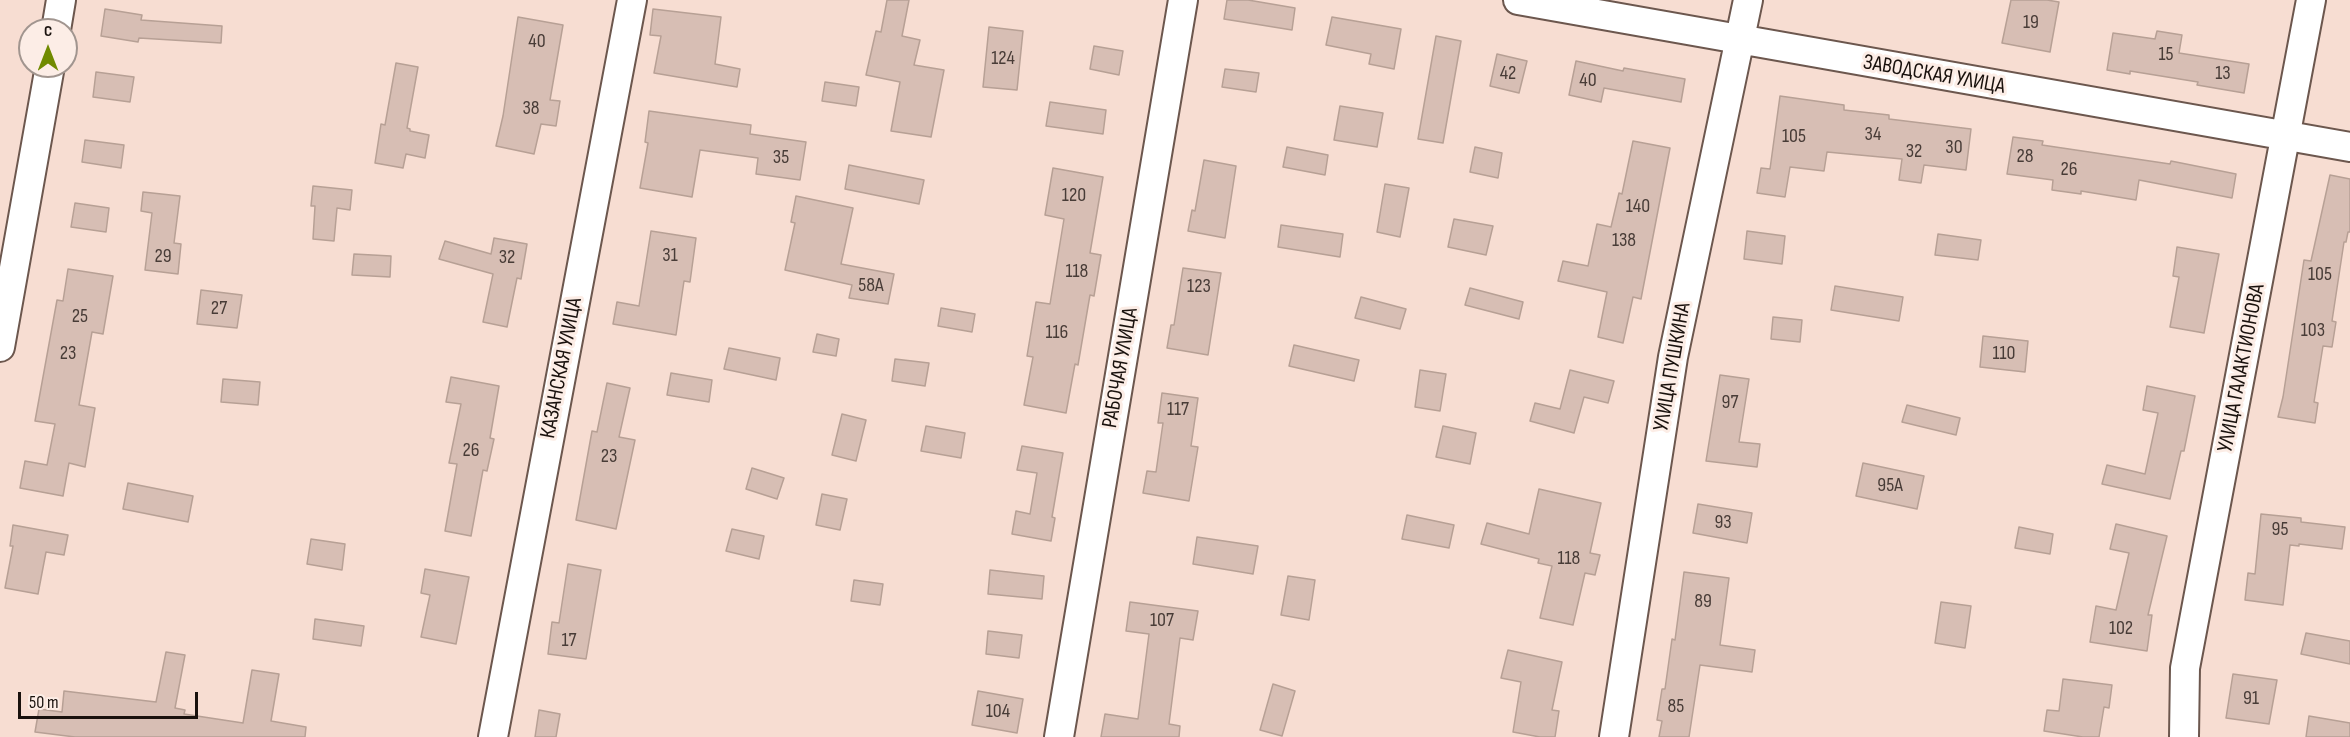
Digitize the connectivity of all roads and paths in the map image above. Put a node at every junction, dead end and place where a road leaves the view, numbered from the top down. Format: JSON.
{"nodes":[{"id":1,"x":61,"y":0,"type":"edge"},
{"id":2,"x":632,"y":0,"type":"edge"},
{"id":3,"x":1183,"y":0,"type":"edge"},
{"id":4,"x":1518,"y":0,"type":"edge"},
{"id":5,"x":1748,"y":0,"type":"edge"},
{"id":6,"x":2311,"y":0,"type":"edge"},
{"id":7,"x":58,"y":18,"type":"edge"},
{"id":8,"x":1742,"y":40,"type":"junction"},
{"id":9,"x":48,"y":78,"type":"edge"},
{"id":10,"x":2287,"y":136,"type":"junction"},
{"id":11,"x":2350,"y":147,"type":"edge"},
{"id":12,"x":0,"y":347,"type":"edge"},
{"id":13,"x":493,"y":737,"type":"edge"},
{"id":14,"x":1059,"y":737,"type":"edge"},
{"id":15,"x":1614,"y":737,"type":"edge"},
{"id":16,"x":2184,"y":737,"type":"edge"}],
"edges":[{"from":1,"to":7,"type":"street"},
{"from":2,"to":13,"type":"street","name":"КАЗАНСКАЯ УЛИЦА"},
{"from":3,"to":14,"type":"street","name":"РАБОЧАЯ УЛИЦА"},
{"from":4,"to":8,"type":"street","name":"ЗАВОДСКАЯ УЛИЦА"},
{"from":5,"to":8,"type":"street","name":"УЛИЦА ПУШКИНА"},
{"from":6,"to":10,"type":"street","name":"УЛИЦА ГАЛАКТИОНОВА"},
{"from":8,"to":10,"type":"street","name":"ЗАВОДСКАЯ УЛИЦА"},
{"from":8,"to":15,"type":"street","name":"УЛИЦА ПУШКИНА"},
{"from":9,"to":12,"type":"street"},
{"from":10,"to":11,"type":"street","name":"ЗАВОДСКАЯ УЛИЦА"},
{"from":10,"to":16,"type":"street","name":"УЛИЦА ГАЛАКТИОНОВА"}]}
